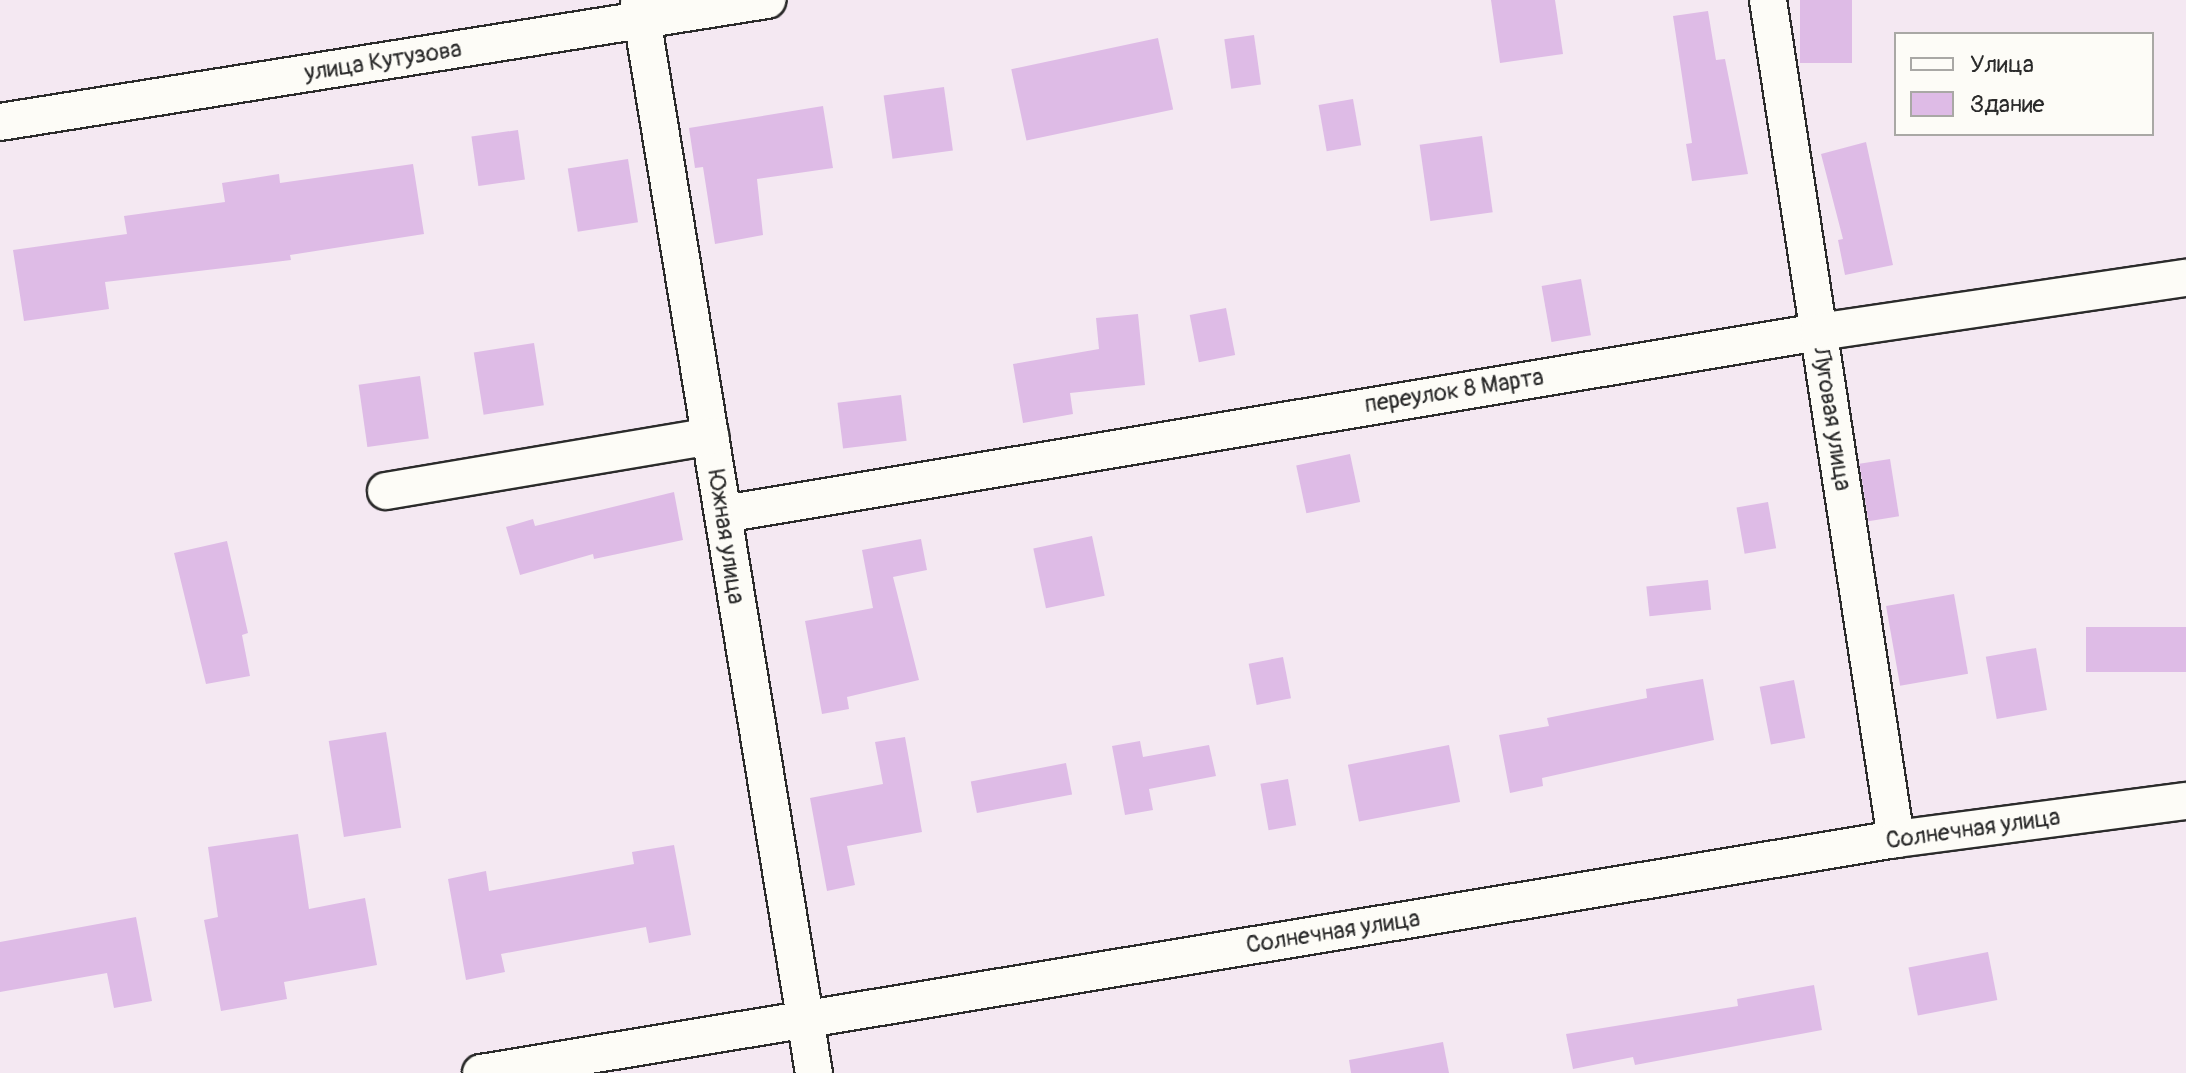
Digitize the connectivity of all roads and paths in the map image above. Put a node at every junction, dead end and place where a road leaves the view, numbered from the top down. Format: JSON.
{"nodes":[{"id":1,"x":767,"y":0,"type":"edge"},
{"id":2,"x":1768,"y":0,"type":"edge"},
{"id":3,"x":641,"y":10,"type":"edge"},
{"id":4,"x":0,"y":122,"type":"edge"},
{"id":5,"x":2186,"y":278,"type":"edge"},
{"id":6,"x":1819,"y":332,"type":"junction"},
{"id":7,"x":710,"y":436,"type":"junction"},
{"id":8,"x":386,"y":491,"type":"dead end"},
{"id":9,"x":723,"y":514,"type":"junction"},
{"id":10,"x":2186,"y":801,"type":"edge"},
{"id":11,"x":1896,"y":839,"type":"junction"},
{"id":12,"x":806,"y":1019,"type":"junction"},
{"id":13,"x":481,"y":1073,"type":"edge"},
{"id":14,"x":814,"y":1073,"type":"edge"}],
"edges":[{"from":1,"to":3,"type":"street","name":"улица Кутузова"},
{"from":2,"to":6,"type":"street","name":"Луговая улица"},
{"from":3,"to":4,"type":"street","name":"улица Кутузова"},
{"from":3,"to":7,"type":"street","name":"Южная улица"},
{"from":5,"to":6,"type":"street","name":"переулок 8 Марта"},
{"from":6,"to":9,"type":"street","name":"переулок 8 Марта"},
{"from":6,"to":11,"type":"street","name":"Луговая улица"},
{"from":7,"to":8,"type":"street"},
{"from":7,"to":9,"type":"street","name":"Южная улица"},
{"from":9,"to":12,"type":"street","name":"Южная улица"},
{"from":10,"to":11,"type":"street","name":"Солнечная улица"},
{"from":11,"to":12,"type":"street","name":"Солнечная улица"},
{"from":12,"to":13,"type":"street","name":"Солнечная улица"},
{"from":12,"to":14,"type":"street","name":"Южная улица"}]}
